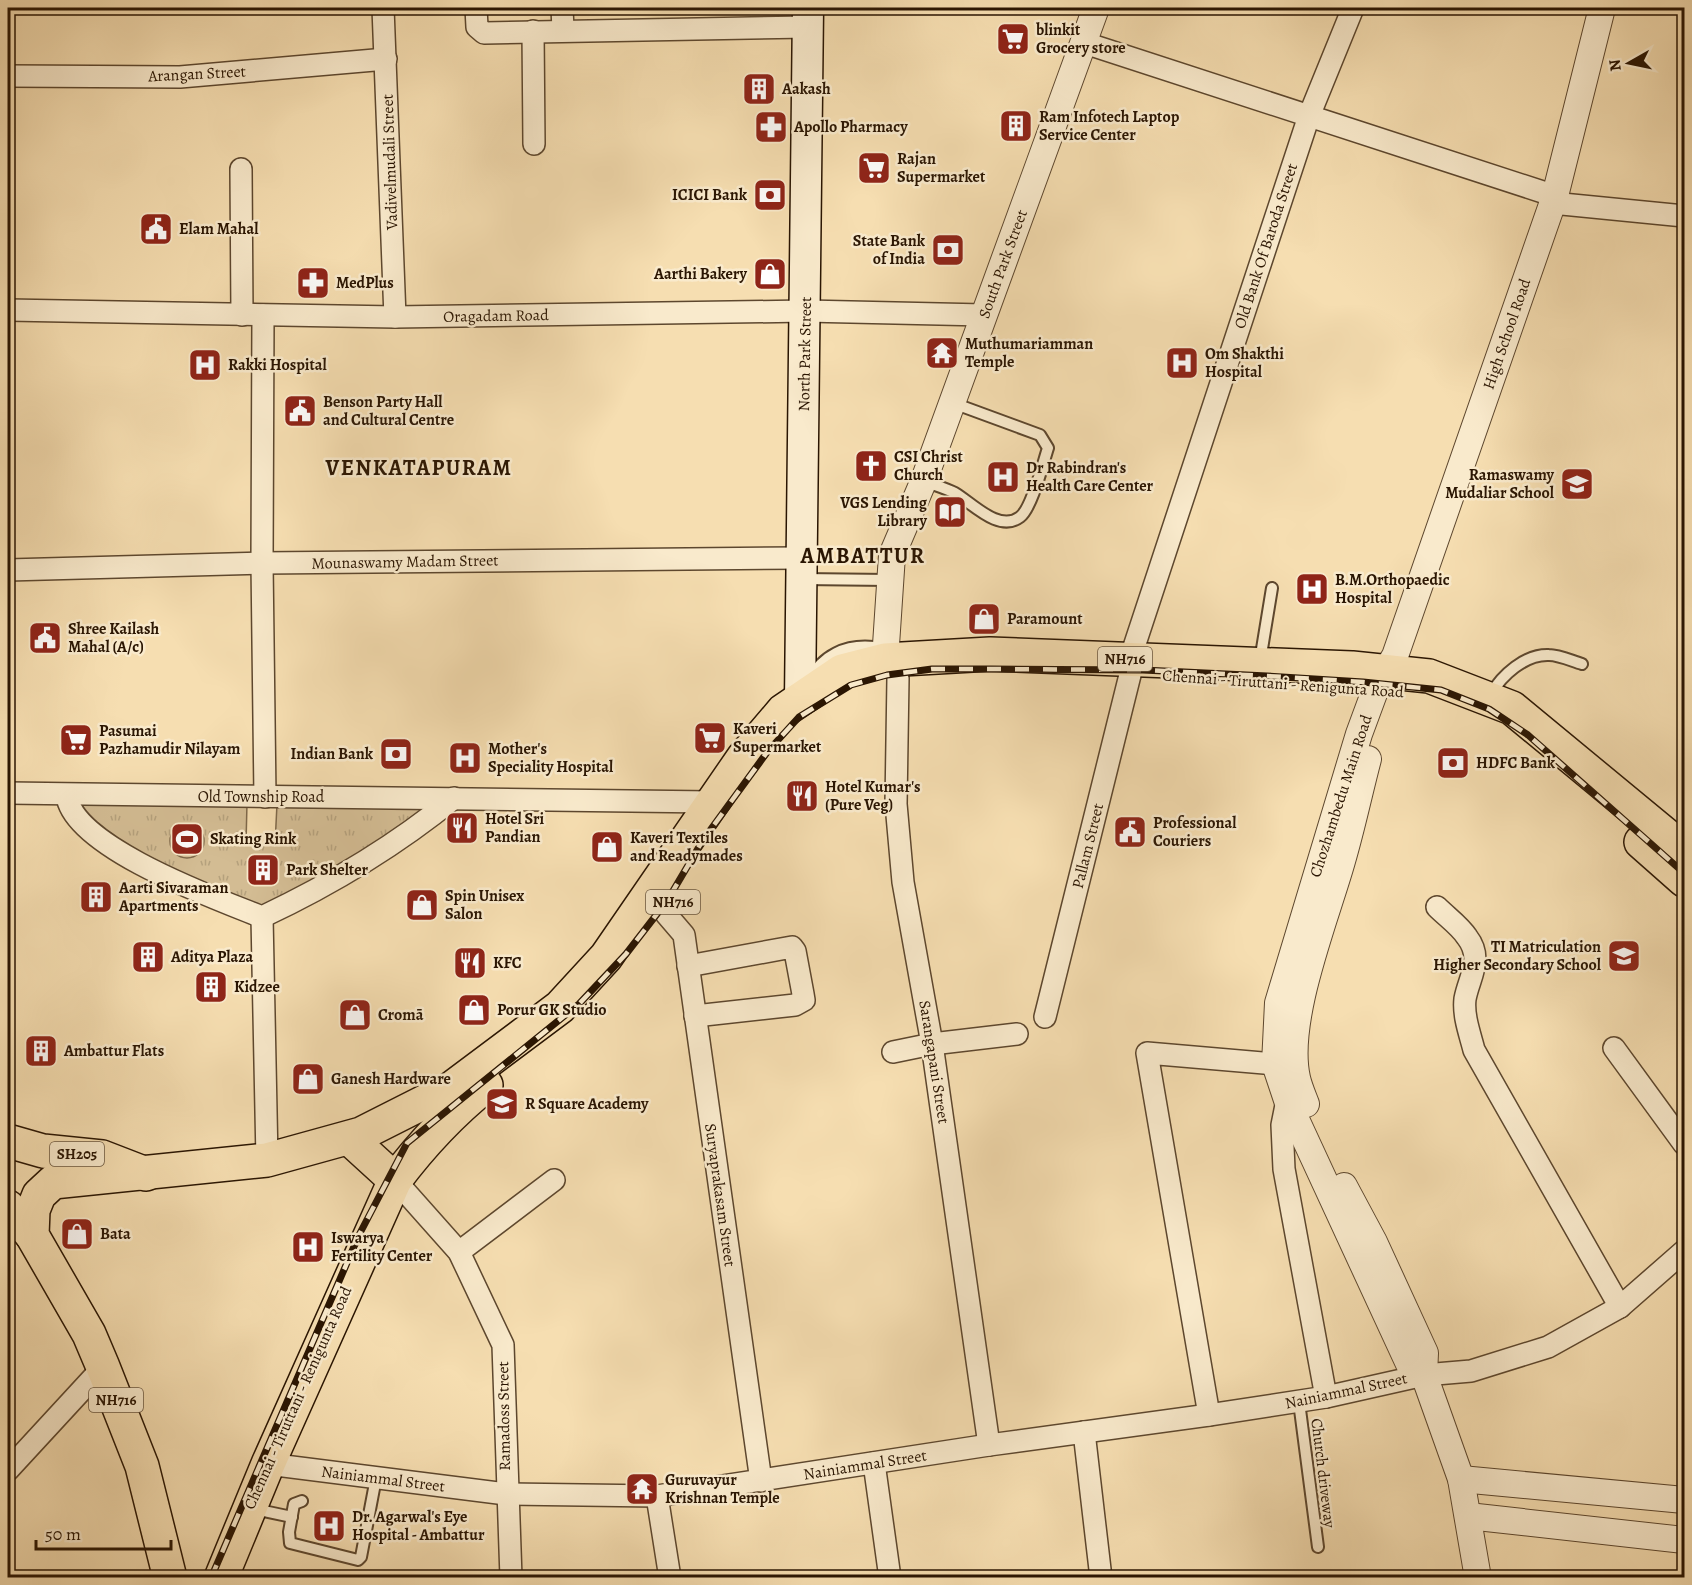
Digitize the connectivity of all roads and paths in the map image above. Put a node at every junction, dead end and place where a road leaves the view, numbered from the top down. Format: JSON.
{"nodes":[{"id":1,"x":383,"y":8,"type":"edge"},
{"id":2,"x":476,"y":8,"type":"edge"},
{"id":3,"x":562,"y":8,"type":"edge"},
{"id":4,"x":1096,"y":8,"type":"edge"},
{"id":5,"x":1353,"y":8,"type":"edge"},
{"id":6,"x":1602,"y":8,"type":"edge"},
{"id":7,"x":808,"y":17,"type":"edge"},
{"id":8,"x":563,"y":30,"type":"junction"},
{"id":9,"x":533,"y":31,"type":"junction"},
{"id":10,"x":1085,"y":43,"type":"junction"},
{"id":11,"x":386,"y":59,"type":"junction"},
{"id":12,"x":8,"y":76,"type":"edge"},
{"id":13,"x":1309,"y":116,"type":"junction"},
{"id":14,"x":534,"y":144,"type":"dead end"},
{"id":15,"x":241,"y":169,"type":"dead end"},
{"id":16,"x":1553,"y":200,"type":"junction"},
{"id":17,"x":1684,"y":216,"type":"edge"},
{"id":18,"x":8,"y":310,"type":"edge"},
{"id":19,"x":806,"y":311,"type":"junction"},
{"id":20,"x":252,"y":315,"type":"junction"},
{"id":21,"x":984,"y":315,"type":"junction"},
{"id":22,"x":396,"y":317,"type":"junction"},
{"id":23,"x":952,"y":403,"type":"junction"},
{"id":24,"x":924,"y":480,"type":"junction"},
{"id":25,"x":262,"y":563,"type":"junction"},
{"id":26,"x":802,"y":569,"type":"junction"},
{"id":27,"x":8,"y":570,"type":"edge"},
{"id":28,"x":889,"y":580,"type":"junction"},
{"id":29,"x":1272,"y":588,"type":"dead end"},
{"id":30,"x":1260,"y":664,"type":"junction"},
{"id":31,"x":1582,"y":664,"type":"dead end"},
{"id":32,"x":1130,"y":667,"type":"junction"},
{"id":33,"x":891,"y":669,"type":"junction"},
{"id":34,"x":1389,"y":676,"type":"junction"},
{"id":35,"x":1489,"y":697,"type":"junction"},
{"id":36,"x":800,"y":700,"type":"junction"},
{"id":37,"x":8,"y":793,"type":"edge"},
{"id":38,"x":67,"y":796,"type":"junction"},
{"id":39,"x":265,"y":797,"type":"junction"},
{"id":40,"x":454,"y":798,"type":"junction"},
{"id":41,"x":712,"y":802,"type":"junction"},
{"id":42,"x":1684,"y":850,"type":"edge"},
{"id":43,"x":1684,"y":880,"type":"edge"},
{"id":44,"x":1437,"y":907,"type":"dead end"},
{"id":45,"x":666,"y":914,"type":"junction"},
{"id":46,"x":262,"y":917,"type":"junction"},
{"id":47,"x":688,"y":966,"type":"junction"},
{"id":48,"x":695,"y":1016,"type":"junction"},
{"id":49,"x":1045,"y":1017,"type":"dead end"},
{"id":50,"x":1017,"y":1034,"type":"dead end"},
{"id":51,"x":932,"y":1044,"type":"junction"},
{"id":52,"x":1614,"y":1048,"type":"dead end"},
{"id":53,"x":892,"y":1052,"type":"dead end"},
{"id":54,"x":1275,"y":1064,"type":"junction"},
{"id":55,"x":1287,"y":1100,"type":"junction"},
{"id":56,"x":350,"y":1138,"type":"junction"},
{"id":57,"x":8,"y":1140,"type":"edge"},
{"id":58,"x":1684,"y":1144,"type":"edge"},
{"id":59,"x":267,"y":1160,"type":"junction"},
{"id":60,"x":146,"y":1174,"type":"junction"},
{"id":61,"x":395,"y":1180,"type":"junction"},
{"id":62,"x":554,"y":1180,"type":"dead end"},
{"id":63,"x":8,"y":1207,"type":"edge"},
{"id":64,"x":32,"y":1235,"type":"junction"},
{"id":65,"x":1684,"y":1251,"type":"edge"},
{"id":66,"x":459,"y":1252,"type":"junction"},
{"id":67,"x":1620,"y":1307,"type":"junction"},
{"id":68,"x":103,"y":1367,"type":"junction"},
{"id":69,"x":1424,"y":1375,"type":"junction"},
{"id":70,"x":1326,"y":1397,"type":"junction"},
{"id":71,"x":1299,"y":1402,"type":"junction"},
{"id":72,"x":1209,"y":1415,"type":"junction"},
{"id":73,"x":1084,"y":1432,"type":"junction"},
{"id":74,"x":989,"y":1445,"type":"junction"},
{"id":75,"x":874,"y":1463,"type":"junction"},
{"id":76,"x":268,"y":1464,"type":"junction"},
{"id":77,"x":8,"y":1470,"type":"edge"},
{"id":78,"x":376,"y":1478,"type":"junction"},
{"id":79,"x":1461,"y":1479,"type":"junction"},
{"id":80,"x":761,"y":1481,"type":"junction"},
{"id":81,"x":506,"y":1494,"type":"junction"},
{"id":82,"x":657,"y":1496,"type":"junction"},
{"id":83,"x":1684,"y":1500,"type":"edge"},
{"id":84,"x":302,"y":1501,"type":"dead end"},
{"id":85,"x":249,"y":1508,"type":"junction"},
{"id":86,"x":1468,"y":1516,"type":"junction"},
{"id":87,"x":292,"y":1517,"type":"junction"},
{"id":88,"x":1684,"y":1540,"type":"edge"},
{"id":89,"x":1318,"y":1547,"type":"dead end"},
{"id":90,"x":218,"y":1571,"type":"edge"},
{"id":91,"x":170,"y":1578,"type":"edge"},
{"id":92,"x":511,"y":1578,"type":"edge"},
{"id":93,"x":670,"y":1578,"type":"edge"},
{"id":94,"x":890,"y":1578,"type":"edge"},
{"id":95,"x":1101,"y":1578,"type":"edge"},
{"id":96,"x":1478,"y":1578,"type":"edge"}],
"edges":[{"from":1,"to":11,"type":"street","name":"Vadivelmudali Street"},
{"from":2,"to":9,"type":"street"},
{"from":3,"to":8,"type":"street"},
{"from":4,"to":10,"type":"street","name":"South Park Street"},
{"from":5,"to":13,"type":"street","name":"Old Bank Of Baroda Street"},
{"from":6,"to":16,"type":"street","name":"High School Road"},
{"from":7,"to":8,"type":"street"},
{"from":7,"to":19,"type":"main road","name":"North Park Street"},
{"from":8,"to":9,"type":"street"},
{"from":9,"to":14,"type":"street"},
{"from":10,"to":13,"type":"street"},
{"from":10,"to":21,"type":"street","name":"South Park Street"},
{"from":11,"to":12,"type":"street","name":"Arangan Street"},
{"from":11,"to":22,"type":"street","name":"Vadivelmudali Street"},
{"from":13,"to":16,"type":"street"},
{"from":13,"to":32,"type":"street","name":"Old Bank Of Baroda Street"},
{"from":15,"to":20,"type":"street"},
{"from":16,"to":17,"type":"street"},
{"from":16,"to":34,"type":"street","name":"High School Road"},
{"from":18,"to":20,"type":"street","name":"Oragadam Road"},
{"from":19,"to":21,"type":"street","name":"Oragadam Road"},
{"from":19,"to":22,"type":"street","name":"Oragadam Road"},
{"from":19,"to":26,"type":"main road","name":"North Park Street"},
{"from":20,"to":22,"type":"street","name":"Oragadam Road"},
{"from":20,"to":25,"type":"street"},
{"from":21,"to":23,"type":"street","name":"South Park Street"},
{"from":23,"to":24,"type":"street","name":"South Park Street"},
{"from":23,"to":24,"type":"lane"},
{"from":24,"to":28,"type":"street","name":"South Park Street"},
{"from":25,"to":26,"type":"street","name":"Mounaswamy Madam Street"},
{"from":25,"to":27,"type":"street","name":"Mounaswamy Madam Street"},
{"from":25,"to":39,"type":"street"},
{"from":26,"to":28,"type":"lane"},
{"from":26,"to":36,"type":"main road","name":"North Park Street"},
{"from":28,"to":33,"type":"street","name":"South Park Street"},
{"from":29,"to":30,"type":"lane"},
{"from":30,"to":32,"type":"main road","name":"Chennai - Tiruttani - Renigunta Road","number":"NH716"},
{"from":30,"to":34,"type":"main road","name":"Chennai - Tiruttani - Renigunta Road","number":"NH716"},
{"from":31,"to":35,"type":"lane"},
{"from":32,"to":33,"type":"main road","name":"Chennai - Tiruttani - Renigunta Road","number":"NH716"},
{"from":32,"to":34,"type":"main road","name":"Chennai - Tiruttani - Renigunta Road","number":"NH716"},
{"from":32,"to":49,"type":"street","name":"Pallam Street"},
{"from":33,"to":36,"type":"main road","name":"Chennai - Tiruttani - Renigunta Road","number":"NH716"},
{"from":33,"to":45,"type":"main road","name":"Chennai - Tiruttani - Renigunta Road","number":"NH716"},
{"from":33,"to":51,"type":"street","name":"Sarangapani Street"},
{"from":34,"to":35,"type":"main road","name":"Chennai - Tiruttani - Renigunta Road","number":"NH716"},
{"from":34,"to":43,"type":"main road","name":"Chennai - Tiruttani - Renigunta Road","number":"NH716"},
{"from":34,"to":54,"type":"street","name":"Chozhambedu Main Road"},
{"from":34,"to":69,"type":"street","name":"Chozhambedu Main Road"},
{"from":35,"to":42,"type":"main road","name":"Chennai - Tiruttani - Renigunta Road","number":"NH716"},
{"from":36,"to":41,"type":"main road","name":"Chennai - Tiruttani - Renigunta Road","number":"NH716"},
{"from":37,"to":38,"type":"street","name":"Old Township Road"},
{"from":38,"to":39,"type":"street","name":"Old Township Road"},
{"from":38,"to":46,"type":"street"},
{"from":39,"to":40,"type":"street","name":"Old Township Road"},
{"from":40,"to":41,"type":"street","name":"Old Township Road"},
{"from":40,"to":46,"type":"street"},
{"from":41,"to":56,"type":"main road","name":"Chennai - Tiruttani - Renigunta Road","number":"NH716"},
{"from":44,"to":67,"type":"street"},
{"from":45,"to":47,"type":"street","name":"Suryaprakasam Street"},
{"from":45,"to":61,"type":"main road","name":"Chennai - Tiruttani - Renigunta Road","number":"NH716"},
{"from":46,"to":59,"type":"street"},
{"from":47,"to":48,"type":"street","name":"Suryaprakasam Street"},
{"from":47,"to":48,"type":"street"},
{"from":48,"to":80,"type":"street","name":"Suryaprakasam Street"},
{"from":50,"to":51,"type":"street"},
{"from":51,"to":53,"type":"street"},
{"from":51,"to":74,"type":"street","name":"Sarangapani Street"},
{"from":52,"to":58,"type":"street"},
{"from":54,"to":55,"type":"street","name":"Chozhambedu Main Road"},
{"from":54,"to":72,"type":"street"},
{"from":55,"to":69,"type":"street","name":"Chozhambedu Main Road"},
{"from":55,"to":70,"type":"street"},
{"from":56,"to":59,"type":"main road","number":"NH716"},
{"from":56,"to":61,"type":"main road"},
{"from":57,"to":60,"type":"main road","number":"SH205"},
{"from":59,"to":60,"type":"main road","number":"NH716"},
{"from":60,"to":64,"type":"main road","number":"NH716"},
{"from":61,"to":66,"type":"street","name":"Ramadoss Street"},
{"from":61,"to":76,"type":"main road","name":"Chennai - Tiruttani - Renigunta Road","number":"NH716"},
{"from":62,"to":66,"type":"street"},
{"from":63,"to":64,"type":"main road"},
{"from":64,"to":68,"type":"main road","number":"NH716"},
{"from":65,"to":67,"type":"street","name":"Nainiammal Street"},
{"from":66,"to":81,"type":"street","name":"Ramadoss Street"},
{"from":67,"to":69,"type":"street","name":"Nainiammal Street"},
{"from":68,"to":77,"type":"street"},
{"from":68,"to":91,"type":"main road","number":"NH716"},
{"from":69,"to":70,"type":"street","name":"Nainiammal Street"},
{"from":69,"to":79,"type":"street","name":"Chozhambedu Main Road"},
{"from":70,"to":71,"type":"street","name":"Nainiammal Street"},
{"from":71,"to":72,"type":"street","name":"Nainiammal Street"},
{"from":71,"to":89,"type":"lane","name":"Church driveway"},
{"from":72,"to":73,"type":"street","name":"Nainiammal Street"},
{"from":73,"to":74,"type":"street","name":"Nainiammal Street"},
{"from":73,"to":95,"type":"street"},
{"from":74,"to":75,"type":"street","name":"Nainiammal Street"},
{"from":75,"to":80,"type":"street","name":"Nainiammal Street"},
{"from":75,"to":94,"type":"street"},
{"from":76,"to":78,"type":"street","name":"Nainiammal Street"},
{"from":76,"to":85,"type":"main road","name":"Chennai - Tiruttani - Renigunta Road","number":"NH716"},
{"from":78,"to":81,"type":"street","name":"Nainiammal Street"},
{"from":78,"to":87,"type":"lane"},
{"from":79,"to":83,"type":"street"},
{"from":79,"to":86,"type":"street","name":"Chozhambedu Main Road"},
{"from":80,"to":82,"type":"street","name":"Nainiammal Street"},
{"from":81,"to":82,"type":"street","name":"Nainiammal Street"},
{"from":81,"to":92,"type":"street","name":"Ramadoss Street"},
{"from":82,"to":93,"type":"street"},
{"from":84,"to":87,"type":"lane"},
{"from":85,"to":87,"type":"lane"},
{"from":85,"to":90,"type":"main road","name":"Chennai - Tiruttani - Renigunta Road","number":"NH716"},
{"from":86,"to":88,"type":"street"},
{"from":86,"to":96,"type":"street","name":"Chozhambedu Main Road"}]}
